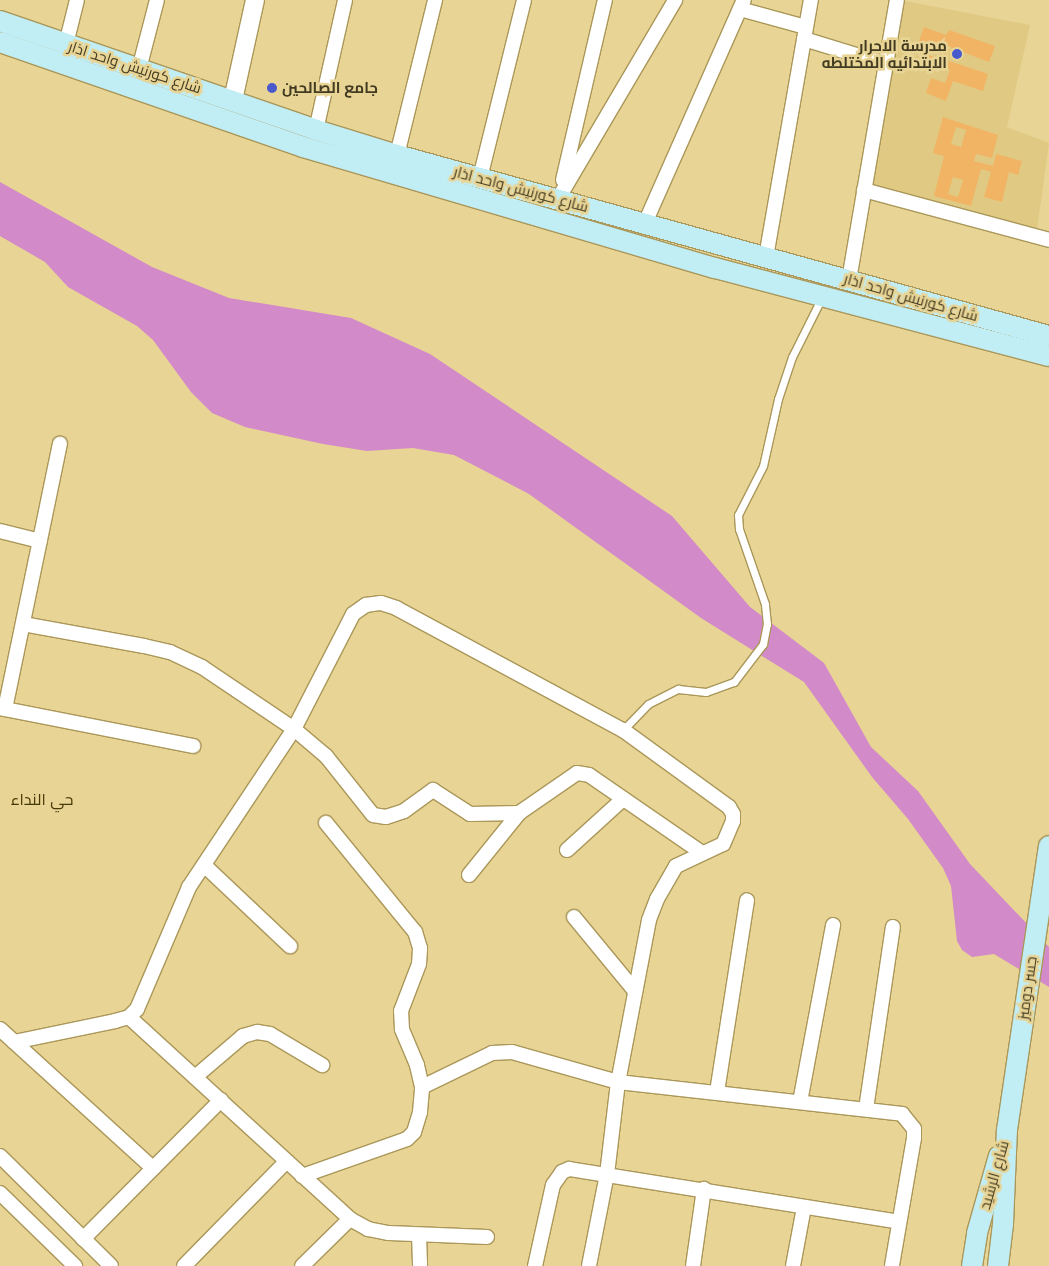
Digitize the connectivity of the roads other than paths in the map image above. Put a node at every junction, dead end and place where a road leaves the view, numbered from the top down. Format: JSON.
{"nodes":[{"id":1,"x":77,"y":0,"type":"edge"},
{"id":2,"x":157,"y":0,"type":"edge"},
{"id":3,"x":255,"y":0,"type":"edge"},
{"id":4,"x":345,"y":0,"type":"edge"},
{"id":5,"x":435,"y":0,"type":"edge"},
{"id":6,"x":524,"y":0,"type":"edge"},
{"id":7,"x":605,"y":0,"type":"edge"},
{"id":8,"x":675,"y":0,"type":"edge"},
{"id":9,"x":810,"y":0,"type":"edge"},
{"id":10,"x":897,"y":0,"type":"edge"},
{"id":11,"x":742,"y":4,"type":"edge"},
{"id":12,"x":0,"y":21,"type":"edge"},
{"id":13,"x":805,"y":33,"type":"junction"},
{"id":14,"x":0,"y":42,"type":"edge"},
{"id":15,"x":66,"y":44,"type":"junction"},
{"id":16,"x":886,"y":64,"type":"junction"},
{"id":17,"x":139,"y":69,"type":"junction"},
{"id":18,"x":233,"y":100,"type":"junction"},
{"id":19,"x":316,"y":130,"type":"junction"},
{"id":20,"x":397,"y":155,"type":"junction"},
{"id":21,"x":480,"y":178,"type":"junction"},
{"id":22,"x":864,"y":190,"type":"junction"},
{"id":23,"x":559,"y":196,"type":"junction"},
{"id":24,"x":645,"y":223,"type":"junction"},
{"id":25,"x":1049,"y":236,"type":"edge"},
{"id":26,"x":1049,"y":240,"type":"edge"},
{"id":27,"x":722,"y":246,"type":"junction"},
{"id":28,"x":766,"y":257,"type":"junction"},
{"id":29,"x":715,"y":268,"type":"junction"},
{"id":30,"x":849,"y":280,"type":"junction"},
{"id":31,"x":822,"y":296,"type":"junction"},
{"id":32,"x":1049,"y":336,"type":"edge"},
{"id":33,"x":1049,"y":356,"type":"edge"},
{"id":34,"x":60,"y":444,"type":"dead end"},
{"id":35,"x":0,"y":531,"type":"edge"},
{"id":36,"x":40,"y":541,"type":"junction"},
{"id":37,"x":23,"y":624,"type":"junction"},
{"id":38,"x":3,"y":709,"type":"edge"},
{"id":39,"x":294,"y":729,"type":"junction"},
{"id":40,"x":623,"y":730,"type":"junction"},
{"id":41,"x":192,"y":746,"type":"dead end"},
{"id":42,"x":623,"y":799,"type":"junction"},
{"id":43,"x":519,"y":813,"type":"junction"},
{"id":44,"x":326,"y":823,"type":"dead end"},
{"id":45,"x":1049,"y":846,"type":"edge"},
{"id":46,"x":567,"y":850,"type":"dead end"},
{"id":47,"x":702,"y":853,"type":"junction"},
{"id":48,"x":205,"y":866,"type":"junction"},
{"id":49,"x":469,"y":875,"type":"dead end"},
{"id":50,"x":747,"y":900,"type":"dead end"},
{"id":51,"x":574,"y":917,"type":"dead end"},
{"id":52,"x":833,"y":925,"type":"dead end"},
{"id":53,"x":893,"y":927,"type":"dead end"},
{"id":54,"x":290,"y":946,"type":"dead end"},
{"id":55,"x":635,"y":991,"type":"junction"},
{"id":56,"x":129,"y":1017,"type":"junction"},
{"id":57,"x":0,"y":1028,"type":"edge"},
{"id":58,"x":14,"y":1042,"type":"junction"},
{"id":59,"x":322,"y":1065,"type":"dead end"},
{"id":60,"x":195,"y":1077,"type":"junction"},
{"id":61,"x":618,"y":1082,"type":"junction"},
{"id":62,"x":422,"y":1087,"type":"junction"},
{"id":63,"x":717,"y":1092,"type":"junction"},
{"id":64,"x":222,"y":1100,"type":"junction"},
{"id":65,"x":800,"y":1102,"type":"junction"},
{"id":66,"x":866,"y":1109,"type":"junction"},
{"id":67,"x":1007,"y":1130,"type":"junction"},
{"id":68,"x":0,"y":1156,"type":"edge"},
{"id":69,"x":286,"y":1162,"type":"junction"},
{"id":70,"x":153,"y":1168,"type":"junction"},
{"id":71,"x":607,"y":1174,"type":"junction"},
{"id":72,"x":302,"y":1176,"type":"junction"},
{"id":73,"x":704,"y":1189,"type":"junction"},
{"id":74,"x":0,"y":1193,"type":"edge"},
{"id":75,"x":804,"y":1207,"type":"junction"},
{"id":76,"x":350,"y":1219,"type":"junction"},
{"id":77,"x":899,"y":1222,"type":"junction"},
{"id":78,"x":419,"y":1236,"type":"junction"},
{"id":79,"x":487,"y":1237,"type":"dead end"},
{"id":80,"x":83,"y":1239,"type":"junction"},
{"id":81,"x":75,"y":1266,"type":"edge"},
{"id":82,"x":111,"y":1266,"type":"edge"},
{"id":83,"x":184,"y":1266,"type":"edge"},
{"id":84,"x":302,"y":1266,"type":"edge"},
{"id":85,"x":420,"y":1266,"type":"edge"},
{"id":86,"x":535,"y":1266,"type":"edge"},
{"id":87,"x":589,"y":1266,"type":"edge"},
{"id":88,"x":694,"y":1266,"type":"edge"},
{"id":89,"x":793,"y":1266,"type":"edge"},
{"id":90,"x":892,"y":1266,"type":"edge"},
{"id":91,"x":972,"y":1266,"type":"edge"},
{"id":92,"x":998,"y":1266,"type":"edge"}],
"edges":[{"from":1,"to":15,"type":"street"},
{"from":2,"to":17,"type":"street"},
{"from":3,"to":18,"type":"street"},
{"from":4,"to":19,"type":"street"},
{"from":5,"to":20,"type":"street"},
{"from":6,"to":21,"type":"street"},
{"from":7,"to":23,"type":"street"},
{"from":8,"to":23,"type":"street"},
{"from":9,"to":13,"type":"street"},
{"from":10,"to":16,"type":"street"},
{"from":11,"to":13,"type":"street"},
{"from":11,"to":24,"type":"street"},
{"from":12,"to":15,"type":"main road","name":"شارع كورنيش واحد اذار"},
{"from":13,"to":16,"type":"street"},
{"from":13,"to":28,"type":"street"},
{"from":14,"to":29,"type":"main road","name":"شارع كورنيش واحد اذار"},
{"from":15,"to":17,"type":"main road","name":"شارع كورنيش واحد اذار"},
{"from":16,"to":22,"type":"street"},
{"from":17,"to":18,"type":"main road","name":"شارع كورنيش واحد اذار"},
{"from":18,"to":19,"type":"main road","name":"شارع كورنيش واحد اذار"},
{"from":19,"to":20,"type":"main road","name":"شارع كورنيش واحد اذار"},
{"from":20,"to":21,"type":"main road","name":"شارع كورنيش واحد اذار"},
{"from":21,"to":23,"type":"main road","name":"شارع كورنيش واحد اذار"},
{"from":22,"to":26,"type":"street"},
{"from":22,"to":30,"type":"street"},
{"from":23,"to":24,"type":"main road","name":"شارع كورنيش واحد اذار"},
{"from":24,"to":27,"type":"main road","name":"شارع كورنيش واحد اذار"},
{"from":25,"to":26,"type":"street"},
{"from":27,"to":28,"type":"main road","name":"شارع كورنيش واحد اذار"},
{"from":27,"to":29,"type":"main road"},
{"from":28,"to":30,"type":"main road","name":"شارع كورنيش واحد اذار"},
{"from":29,"to":31,"type":"main road","name":"شارع كورنيش واحد اذار"},
{"from":30,"to":32,"type":"main road","name":"شارع كورنيش واحد اذار"},
{"from":31,"to":33,"type":"main road","name":"شارع كورنيش واحد اذار"},
{"from":31,"to":40,"type":"lane"},
{"from":34,"to":36,"type":"street"},
{"from":35,"to":36,"type":"street"},
{"from":36,"to":37,"type":"street"},
{"from":37,"to":38,"type":"street"},
{"from":37,"to":39,"type":"street"},
{"from":38,"to":41,"type":"street"},
{"from":39,"to":40,"type":"street"},
{"from":39,"to":43,"type":"street"},
{"from":39,"to":48,"type":"street"},
{"from":40,"to":47,"type":"street"},
{"from":42,"to":43,"type":"street"},
{"from":42,"to":46,"type":"street"},
{"from":42,"to":47,"type":"street"},
{"from":43,"to":49,"type":"street"},
{"from":44,"to":62,"type":"street"},
{"from":45,"to":67,"type":"main road","name":"جسر دوميز"},
{"from":47,"to":55,"type":"street"},
{"from":48,"to":54,"type":"street"},
{"from":48,"to":56,"type":"street"},
{"from":50,"to":63,"type":"street"},
{"from":51,"to":55,"type":"street"},
{"from":52,"to":65,"type":"street"},
{"from":53,"to":66,"type":"street"},
{"from":55,"to":61,"type":"street"},
{"from":56,"to":58,"type":"street"},
{"from":56,"to":60,"type":"street"},
{"from":57,"to":58,"type":"street"},
{"from":58,"to":70,"type":"street"},
{"from":59,"to":60,"type":"street"},
{"from":60,"to":64,"type":"street"},
{"from":61,"to":62,"type":"street"},
{"from":61,"to":63,"type":"street"},
{"from":61,"to":71,"type":"street"},
{"from":62,"to":72,"type":"street"},
{"from":63,"to":65,"type":"street"},
{"from":64,"to":69,"type":"street"},
{"from":64,"to":70,"type":"street"},
{"from":65,"to":66,"type":"street"},
{"from":66,"to":77,"type":"street"},
{"from":67,"to":91,"type":"main road","name":"شارع الرشيد"},
{"from":67,"to":92,"type":"main road","name":"شارع الرشيد"},
{"from":68,"to":80,"type":"street"},
{"from":69,"to":72,"type":"street"},
{"from":69,"to":83,"type":"street"},
{"from":70,"to":80,"type":"street"},
{"from":71,"to":73,"type":"street"},
{"from":71,"to":86,"type":"street"},
{"from":71,"to":87,"type":"street"},
{"from":72,"to":76,"type":"street"},
{"from":73,"to":75,"type":"street"},
{"from":73,"to":88,"type":"street"},
{"from":74,"to":81,"type":"street"},
{"from":75,"to":77,"type":"street"},
{"from":75,"to":89,"type":"street"},
{"from":76,"to":78,"type":"street"},
{"from":76,"to":84,"type":"street"},
{"from":77,"to":90,"type":"street"},
{"from":78,"to":79,"type":"street"},
{"from":78,"to":85,"type":"street"},
{"from":80,"to":82,"type":"street"}]}
